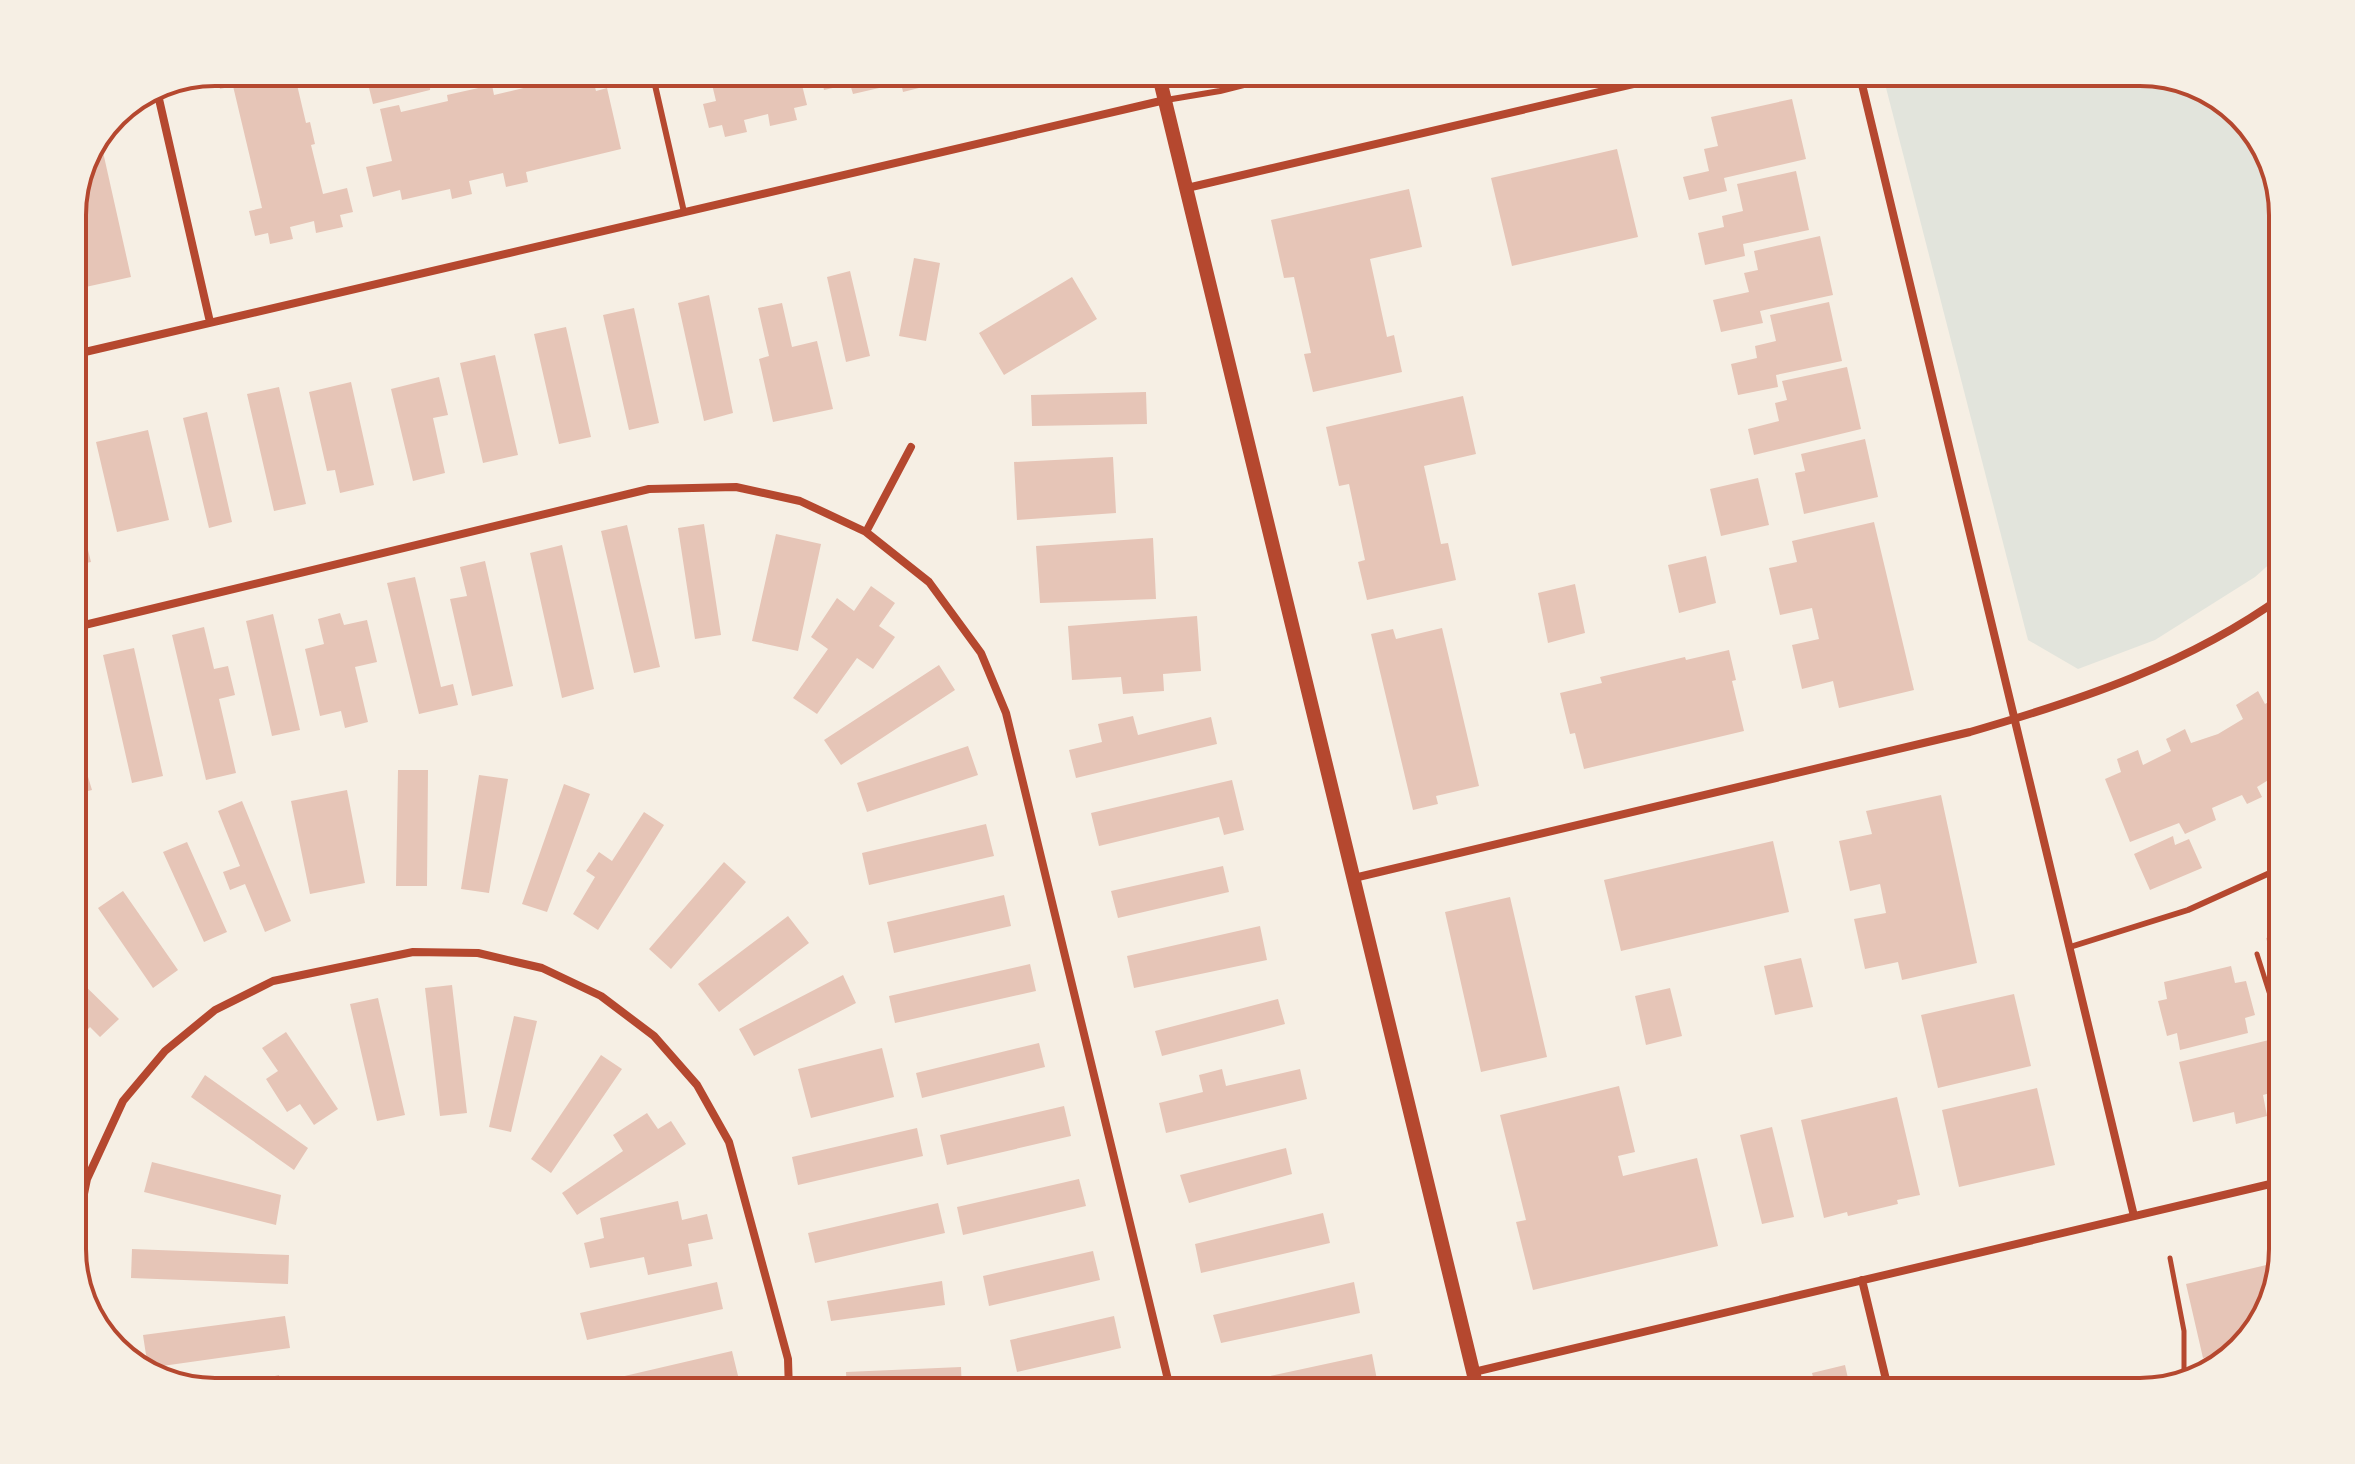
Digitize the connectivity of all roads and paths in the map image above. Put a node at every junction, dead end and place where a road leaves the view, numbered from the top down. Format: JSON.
{"nodes":[{"id":1,"x":655,"y":86,"type":"edge"},
{"id":2,"x":1162,"y":86,"type":"edge"},
{"id":3,"x":1240,"y":86,"type":"edge"},
{"id":4,"x":1625,"y":86,"type":"edge"},
{"id":5,"x":1862,"y":86,"type":"edge"},
{"id":6,"x":159,"y":99,"type":"edge"},
{"id":7,"x":1165,"y":100,"type":"junction"},
{"id":8,"x":1187,"y":188,"type":"junction"},
{"id":9,"x":684,"y":212,"type":"junction"},
{"id":10,"x":210,"y":322,"type":"junction"},
{"id":11,"x":86,"y":352,"type":"edge"},
{"id":12,"x":911,"y":447,"type":"dead end"},
{"id":13,"x":866,"y":532,"type":"junction"},
{"id":14,"x":2269,"y":605,"type":"edge"},
{"id":15,"x":86,"y":625,"type":"edge"},
{"id":16,"x":2016,"y":718,"type":"junction"},
{"id":17,"x":2269,"y":873,"type":"edge"},
{"id":18,"x":1354,"y":878,"type":"junction"},
{"id":19,"x":2070,"y":947,"type":"junction"},
{"id":20,"x":2257,"y":954,"type":"dead end"},
{"id":21,"x":2269,"y":986,"type":"edge"},
{"id":22,"x":86,"y":1184,"type":"edge"},
{"id":23,"x":2269,"y":1184,"type":"edge"},
{"id":24,"x":2134,"y":1216,"type":"junction"},
{"id":25,"x":2170,"y":1258,"type":"dead end"},
{"id":26,"x":1862,"y":1280,"type":"junction"},
{"id":27,"x":2184,"y":1370,"type":"edge"},
{"id":28,"x":1474,"y":1372,"type":"junction"},
{"id":29,"x":789,"y":1378,"type":"edge"},
{"id":30,"x":1168,"y":1378,"type":"edge"},
{"id":31,"x":1475,"y":1378,"type":"edge"},
{"id":32,"x":1886,"y":1378,"type":"edge"}],
"edges":[{"from":1,"to":9,"type":"lane"},
{"from":2,"to":7,"type":"street"},
{"from":3,"to":7,"type":"lane"},
{"from":4,"to":8,"type":"street"},
{"from":5,"to":16,"type":"street"},
{"from":6,"to":10,"type":"street"},
{"from":7,"to":8,"type":"street"},
{"from":7,"to":9,"type":"street"},
{"from":8,"to":18,"type":"street"},
{"from":9,"to":10,"type":"street"},
{"from":10,"to":11,"type":"street"},
{"from":12,"to":13,"type":"street"},
{"from":13,"to":15,"type":"street"},
{"from":13,"to":30,"type":"street"},
{"from":14,"to":16,"type":"street"},
{"from":16,"to":18,"type":"street"},
{"from":16,"to":19,"type":"street"},
{"from":17,"to":19,"type":"lane"},
{"from":18,"to":28,"type":"street"},
{"from":19,"to":24,"type":"street"},
{"from":20,"to":21,"type":"path"},
{"from":22,"to":29,"type":"street"},
{"from":23,"to":24,"type":"street"},
{"from":24,"to":26,"type":"street"},
{"from":25,"to":27,"type":"path"},
{"from":26,"to":28,"type":"street"},
{"from":26,"to":32,"type":"street"},
{"from":28,"to":31,"type":"street"}]}
